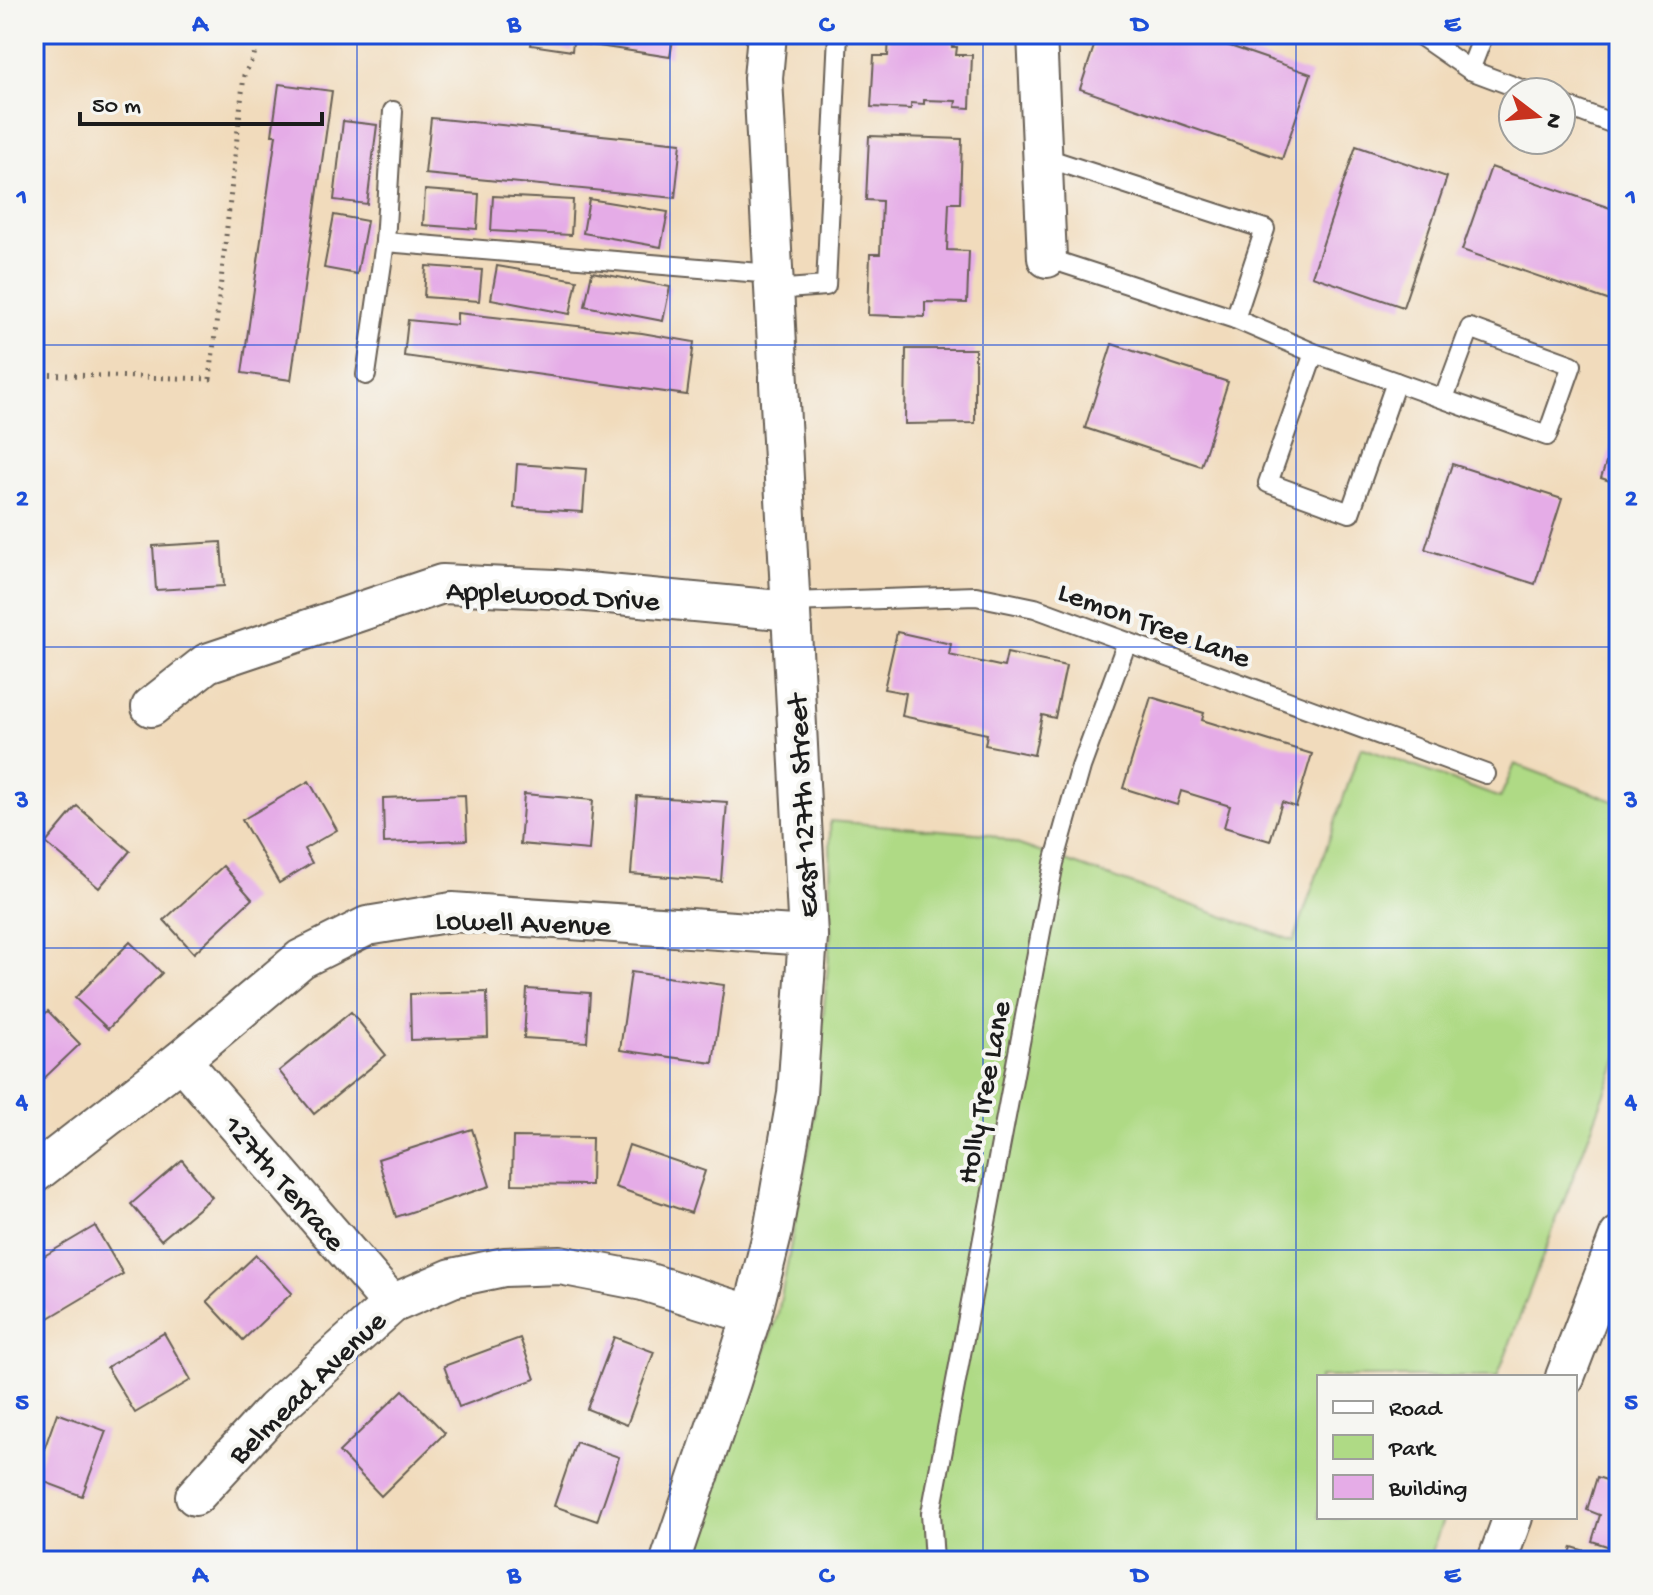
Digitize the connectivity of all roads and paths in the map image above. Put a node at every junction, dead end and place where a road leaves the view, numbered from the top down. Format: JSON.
{"nodes":[{"id":1,"x":257,"y":34,"type":"edge"},
{"id":2,"x":767,"y":34,"type":"edge"},
{"id":3,"x":838,"y":34,"type":"edge"},
{"id":4,"x":1037,"y":34,"type":"edge"},
{"id":5,"x":1418,"y":34,"type":"edge"},
{"id":6,"x":1484,"y":34,"type":"edge"},
{"id":7,"x":1470,"y":70,"type":"junction"},
{"id":8,"x":1497,"y":80,"type":"edge"},
{"id":9,"x":1577,"y":110,"type":"edge"},
{"id":10,"x":393,"y":111,"type":"dead end"},
{"id":11,"x":1619,"y":126,"type":"edge"},
{"id":12,"x":1043,"y":157,"type":"junction"},
{"id":13,"x":385,"y":242,"type":"junction"},
{"id":14,"x":1047,"y":258,"type":"joint"},
{"id":15,"x":773,"y":282,"type":"junction"},
{"id":16,"x":1235,"y":319,"type":"junction"},
{"id":17,"x":1314,"y":353,"type":"junction"},
{"id":18,"x":34,"y":374,"type":"edge"},
{"id":19,"x":366,"y":375,"type":"dead end"},
{"id":20,"x":1396,"y":382,"type":"junction"},
{"id":21,"x":1444,"y":398,"type":"junction"},
{"id":22,"x":791,"y":607,"type":"junction"},
{"id":23,"x":1127,"y":642,"type":"junction"},
{"id":24,"x":151,"y":707,"type":"dead end"},
{"id":25,"x":1486,"y":774,"type":"dead end"},
{"id":26,"x":808,"y":936,"type":"junction"},
{"id":27,"x":181,"y":1060,"type":"junction"},
{"id":28,"x":34,"y":1174,"type":"edge"},
{"id":29,"x":1619,"y":1236,"type":"edge"},
{"id":30,"x":392,"y":1304,"type":"junction"},
{"id":31,"x":752,"y":1315,"type":"junction"},
{"id":32,"x":1566,"y":1375,"type":"edge"},
{"id":33,"x":195,"y":1496,"type":"dead end"},
{"id":34,"x":1512,"y":1519,"type":"edge"},
{"id":35,"x":670,"y":1561,"type":"edge"},
{"id":36,"x":934,"y":1561,"type":"edge"},
{"id":37,"x":1497,"y":1561,"type":"edge"}],
"edges":[{"from":1,"to":18,"type":"path"},
{"from":2,"to":15,"type":"street","name":"East 127th Street"},
{"from":3,"to":15,"type":"lane"},
{"from":4,"to":12,"type":"street"},
{"from":5,"to":7,"type":"lane"},
{"from":6,"to":7,"type":"lane"},
{"from":7,"to":8,"type":"lane"},
{"from":9,"to":11,"type":"lane"},
{"from":10,"to":13,"type":"lane"},
{"from":12,"to":14,"type":"street"},
{"from":12,"to":16,"type":"lane"},
{"from":13,"to":15,"type":"lane"},
{"from":13,"to":19,"type":"lane"},
{"from":14,"to":16,"type":"lane"},
{"from":15,"to":22,"type":"street","name":"East 127th Street"},
{"from":16,"to":17,"type":"lane"},
{"from":17,"to":20,"type":"lane"},
{"from":17,"to":20,"type":"lane"},
{"from":20,"to":21,"type":"lane"},
{"from":21,"to":21,"type":"lane"},
{"from":22,"to":23,"type":"lane","name":"Lemon Tree Lane"},
{"from":22,"to":24,"type":"street","name":"Applewood Drive"},
{"from":22,"to":26,"type":"street","name":"East 127th Street"},
{"from":23,"to":25,"type":"lane","name":"Lemon Tree Lane"},
{"from":23,"to":36,"type":"lane","name":"Holly Tree Lane"},
{"from":26,"to":27,"type":"street","name":"Lowell Avenue"},
{"from":26,"to":31,"type":"street","name":"East 127th Street"},
{"from":27,"to":28,"type":"street","name":"Lowell Avenue"},
{"from":27,"to":30,"type":"street","name":"127th Terrace"},
{"from":29,"to":32,"type":"street"},
{"from":30,"to":31,"type":"street","name":"Belmead Avenue"},
{"from":30,"to":33,"type":"street","name":"Belmead Avenue"},
{"from":31,"to":35,"type":"street","name":"East 127th Street"},
{"from":34,"to":37,"type":"street"}]}
